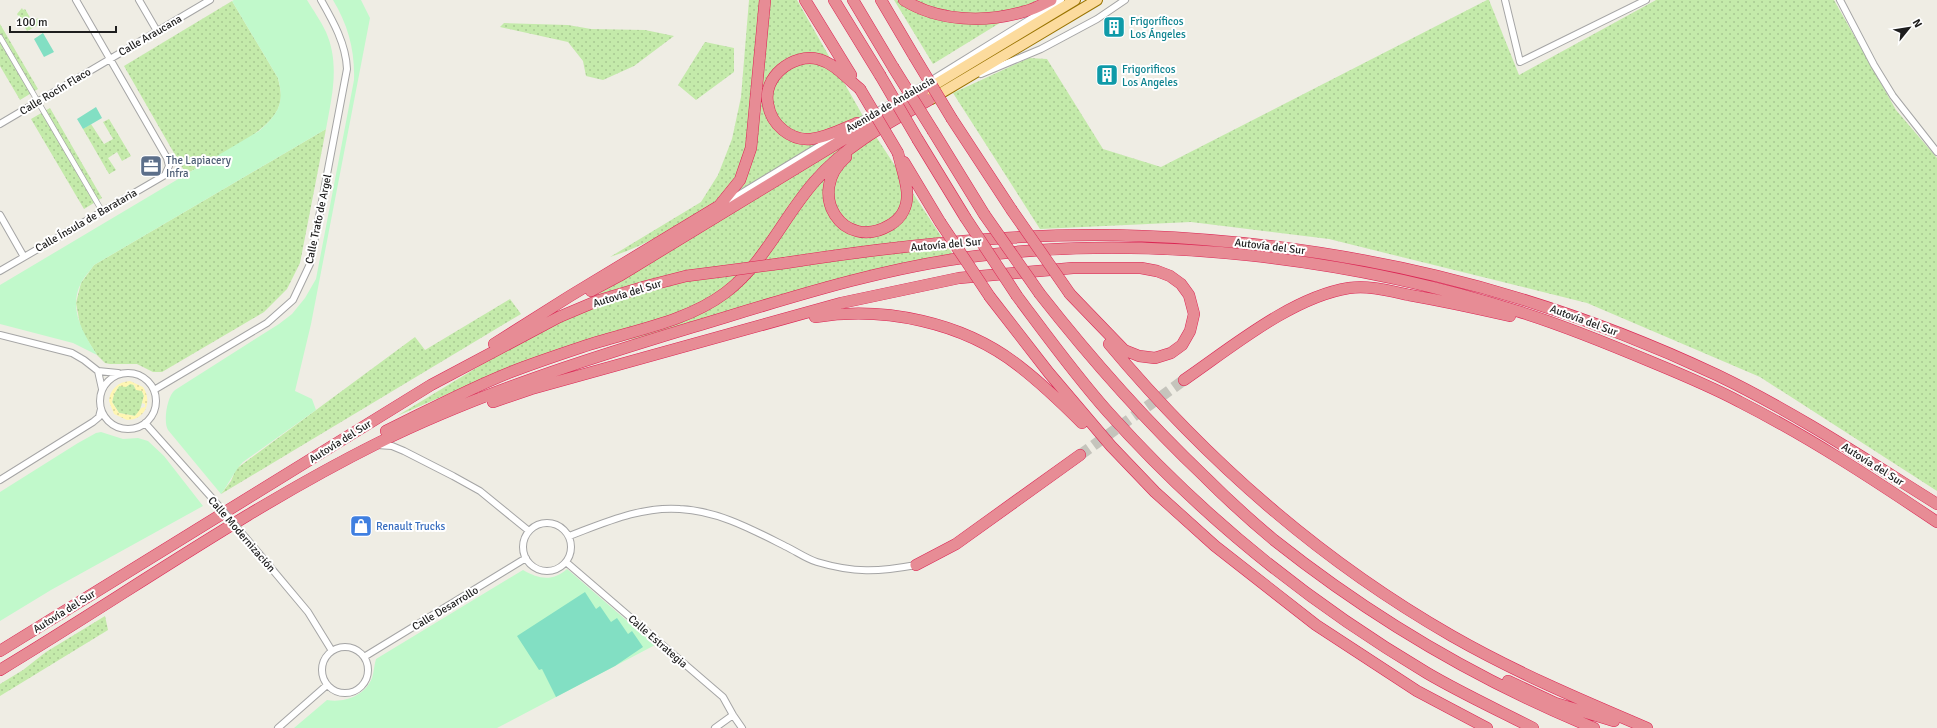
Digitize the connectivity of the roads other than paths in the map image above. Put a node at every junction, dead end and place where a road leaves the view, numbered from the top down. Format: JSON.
{"nodes":[{"id":1,"x":76,"y":0,"type":"edge"},
{"id":2,"x":139,"y":0,"type":"edge"},
{"id":3,"x":210,"y":0,"type":"edge"},
{"id":4,"x":320,"y":0,"type":"edge"},
{"id":5,"x":765,"y":0,"type":"edge"},
{"id":6,"x":805,"y":0,"type":"edge"},
{"id":7,"x":834,"y":0,"type":"edge"},
{"id":8,"x":853,"y":0,"type":"edge"},
{"id":9,"x":881,"y":0,"type":"edge"},
{"id":10,"x":904,"y":0,"type":"edge"},
{"id":11,"x":1051,"y":0,"type":"edge"},
{"id":12,"x":1061,"y":0,"type":"edge"},
{"id":13,"x":1075,"y":0,"type":"edge"},
{"id":14,"x":1097,"y":0,"type":"edge"},
{"id":15,"x":1125,"y":0,"type":"edge"},
{"id":16,"x":1505,"y":0,"type":"edge"},
{"id":17,"x":1646,"y":0,"type":"edge"},
{"id":18,"x":1840,"y":0,"type":"edge"},
{"id":19,"x":202,"y":2,"type":"edge"},
{"id":20,"x":157,"y":31,"type":"junction"},
{"id":21,"x":0,"y":37,"type":"edge"},
{"id":22,"x":110,"y":58,"type":"junction"},
{"id":23,"x":955,"y":85,"type":"junction"},
{"id":24,"x":860,"y":90,"type":"junction"},
{"id":25,"x":926,"y":96,"type":"junction"},
{"id":26,"x":37,"y":102,"type":"junction"},
{"id":27,"x":857,"y":123,"type":"junction"},
{"id":28,"x":0,"y":124,"type":"edge"},
{"id":29,"x":1937,"y":152,"type":"edge"},
{"id":30,"x":898,"y":153,"type":"junction"},
{"id":31,"x":719,"y":206,"type":"junction"},
{"id":32,"x":102,"y":211,"type":"junction"},
{"id":33,"x":0,"y":216,"type":"edge"},
{"id":34,"x":24,"y":257,"type":"junction"},
{"id":35,"x":0,"y":271,"type":"edge"},
{"id":36,"x":1070,"y":294,"type":"junction"},
{"id":37,"x":766,"y":324,"type":"junction"},
{"id":38,"x":1578,"y":333,"type":"junction"},
{"id":39,"x":0,"y":335,"type":"edge"},
{"id":40,"x":506,"y":337,"type":"junction"},
{"id":41,"x":98,"y":371,"type":"junction"},
{"id":42,"x":120,"y":374,"type":"junction"},
{"id":43,"x":1184,"y":380,"type":"tunnel mouth"},
{"id":44,"x":432,"y":385,"type":"junction"},
{"id":45,"x":102,"y":389,"type":"junction"},
{"id":46,"x":154,"y":390,"type":"junction"},
{"id":47,"x":101,"y":409,"type":"junction"},
{"id":48,"x":109,"y":421,"type":"junction"},
{"id":49,"x":93,"y":422,"type":"junction"},
{"id":50,"x":145,"y":422,"type":"junction"},
{"id":51,"x":400,"y":433,"type":"junction"},
{"id":52,"x":376,"y":444,"type":"junction"},
{"id":53,"x":1111,"y":446,"type":"junction"},
{"id":54,"x":1080,"y":455,"type":"tunnel mouth"},
{"id":55,"x":0,"y":480,"type":"edge"},
{"id":56,"x":290,"y":490,"type":"junction"},
{"id":57,"x":1937,"y":504,"type":"edge"},
{"id":58,"x":1937,"y":522,"type":"edge"},
{"id":59,"x":529,"y":531,"type":"junction"},
{"id":60,"x":569,"y":536,"type":"junction"},
{"id":61,"x":526,"y":558,"type":"junction"},
{"id":62,"x":566,"y":562,"type":"junction"},
{"id":63,"x":916,"y":565,"type":"joint"},
{"id":64,"x":1405,"y":631,"type":"junction"},
{"id":65,"x":0,"y":651,"type":"edge"},
{"id":66,"x":332,"y":651,"type":"junction"},
{"id":67,"x":364,"y":657,"type":"junction"},
{"id":68,"x":15,"y":661,"type":"junction"},
{"id":69,"x":0,"y":670,"type":"edge"},
{"id":70,"x":0,"y":675,"type":"edge"},
{"id":71,"x":327,"y":685,"type":"junction"},
{"id":72,"x":733,"y":715,"type":"junction"},
{"id":73,"x":278,"y":728,"type":"edge"},
{"id":74,"x":715,"y":728,"type":"edge"},
{"id":75,"x":742,"y":728,"type":"edge"},
{"id":76,"x":1487,"y":728,"type":"edge"},
{"id":77,"x":1533,"y":728,"type":"edge"},
{"id":78,"x":1594,"y":728,"type":"edge"},
{"id":79,"x":1637,"y":728,"type":"edge"},
{"id":80,"x":1647,"y":728,"type":"edge"}],
"edges":[{"from":1,"to":22,"type":"street"},
{"from":2,"to":20,"type":"street"},
{"from":3,"to":19,"type":"street","name":"Calle Araucana"},
{"from":4,"to":46,"type":"street","name":"Calle Trato de Argel"},
{"from":5,"to":31,"type":"highway"},
{"from":6,"to":24,"type":"highway"},
{"from":7,"to":77,"type":"highway","bridge":true},
{"from":8,"to":64,"type":"highway","bridge":true},
{"from":9,"to":36,"type":"highway","bridge":true},
{"from":10,"to":11,"type":"highway"},
{"from":12,"to":27,"type":"street","name":"Avenida de Andalucía"},
{"from":13,"to":25,"type":"main road","name":"Avenida de Andalucía"},
{"from":14,"to":23,"type":"main road","name":"Avenida de Andalucía"},
{"from":15,"to":23,"type":"street"},
{"from":16,"to":17,"type":"street"},
{"from":18,"to":29,"type":"street"},
{"from":19,"to":20,"type":"street","name":"Calle Araucana"},
{"from":20,"to":22,"type":"street","name":"Calle Araucana"},
{"from":21,"to":26,"type":"street"},
{"from":22,"to":26,"type":"street","name":"Calle Rocín Flaco"},
{"from":22,"to":32,"type":"street","name":"Calle Ínsula de Barataria"},
{"from":23,"to":25,"type":"main road","name":"Avenida de Andalucía"},
{"from":24,"to":27,"type":"highway"},
{"from":24,"to":30,"type":"highway","bridge":true},
{"from":25,"to":30,"type":"highway"},
{"from":25,"to":40,"type":"highway"},
{"from":25,"to":56,"type":"highway"},
{"from":26,"to":28,"type":"street","name":"Calle Rocín Flaco"},
{"from":26,"to":32,"type":"street"},
{"from":27,"to":31,"type":"street","name":"Avenida de Andalucía"},
{"from":30,"to":53,"type":"highway","bridge":true},
{"from":31,"to":40,"type":"highway"},
{"from":32,"to":34,"type":"street","name":"Calle Ínsula de Barataria"},
{"from":33,"to":34,"type":"street"},
{"from":34,"to":35,"type":"street","name":"Calle Ínsula de Barataria"},
{"from":36,"to":37,"type":"highway"},
{"from":36,"to":80,"type":"highway"},
{"from":37,"to":51,"type":"highway"},
{"from":37,"to":53,"type":"highway"},
{"from":38,"to":43,"type":"highway"},
{"from":38,"to":51,"type":"highway","name":"Autovía del Sur"},
{"from":38,"to":58,"type":"highway","name":"Autovía del Sur"},
{"from":39,"to":41,"type":"street"},
{"from":40,"to":44,"type":"highway"},
{"from":41,"to":42,"type":"street"},
{"from":41,"to":45,"type":"street"},
{"from":42,"to":45,"type":"street"},
{"from":42,"to":46,"type":"street"},
{"from":44,"to":57,"type":"highway","name":"Autovía del Sur","bridge":true},
{"from":44,"to":65,"type":"highway","name":"Autovía del Sur"},
{"from":45,"to":47,"type":"street"},
{"from":46,"to":50,"type":"street"},
{"from":47,"to":48,"type":"street"},
{"from":47,"to":49,"type":"street"},
{"from":48,"to":49,"type":"street"},
{"from":48,"to":50,"type":"street"},
{"from":49,"to":55,"type":"street"},
{"from":50,"to":66,"type":"street","name":"Calle Modernización","bridge":true},
{"from":51,"to":52,"type":"highway","name":"Autovía del Sur"},
{"from":52,"to":56,"type":"highway","name":"Autovía del Sur"},
{"from":52,"to":59,"type":"street"},
{"from":53,"to":76,"type":"highway"},
{"from":54,"to":63,"type":"highway"},
{"from":56,"to":68,"type":"highway","name":"Autovía del Sur"},
{"from":59,"to":60,"type":"street"},
{"from":59,"to":61,"type":"street"},
{"from":60,"to":62,"type":"street"},
{"from":60,"to":63,"type":"street"},
{"from":61,"to":62,"type":"street"},
{"from":61,"to":67,"type":"street","name":"Calle Desarrollo"},
{"from":62,"to":72,"type":"street","name":"Calle Estrategia"},
{"from":64,"to":78,"type":"highway"},
{"from":64,"to":79,"type":"highway"},
{"from":66,"to":67,"type":"street"},
{"from":66,"to":71,"type":"street"},
{"from":67,"to":71,"type":"street"},
{"from":68,"to":69,"type":"highway","name":"Autovía del Sur"},
{"from":68,"to":70,"type":"highway"},
{"from":71,"to":73,"type":"street"},
{"from":72,"to":74,"type":"street"},
{"from":72,"to":75,"type":"street","name":"Calle Estrategia"}]}
